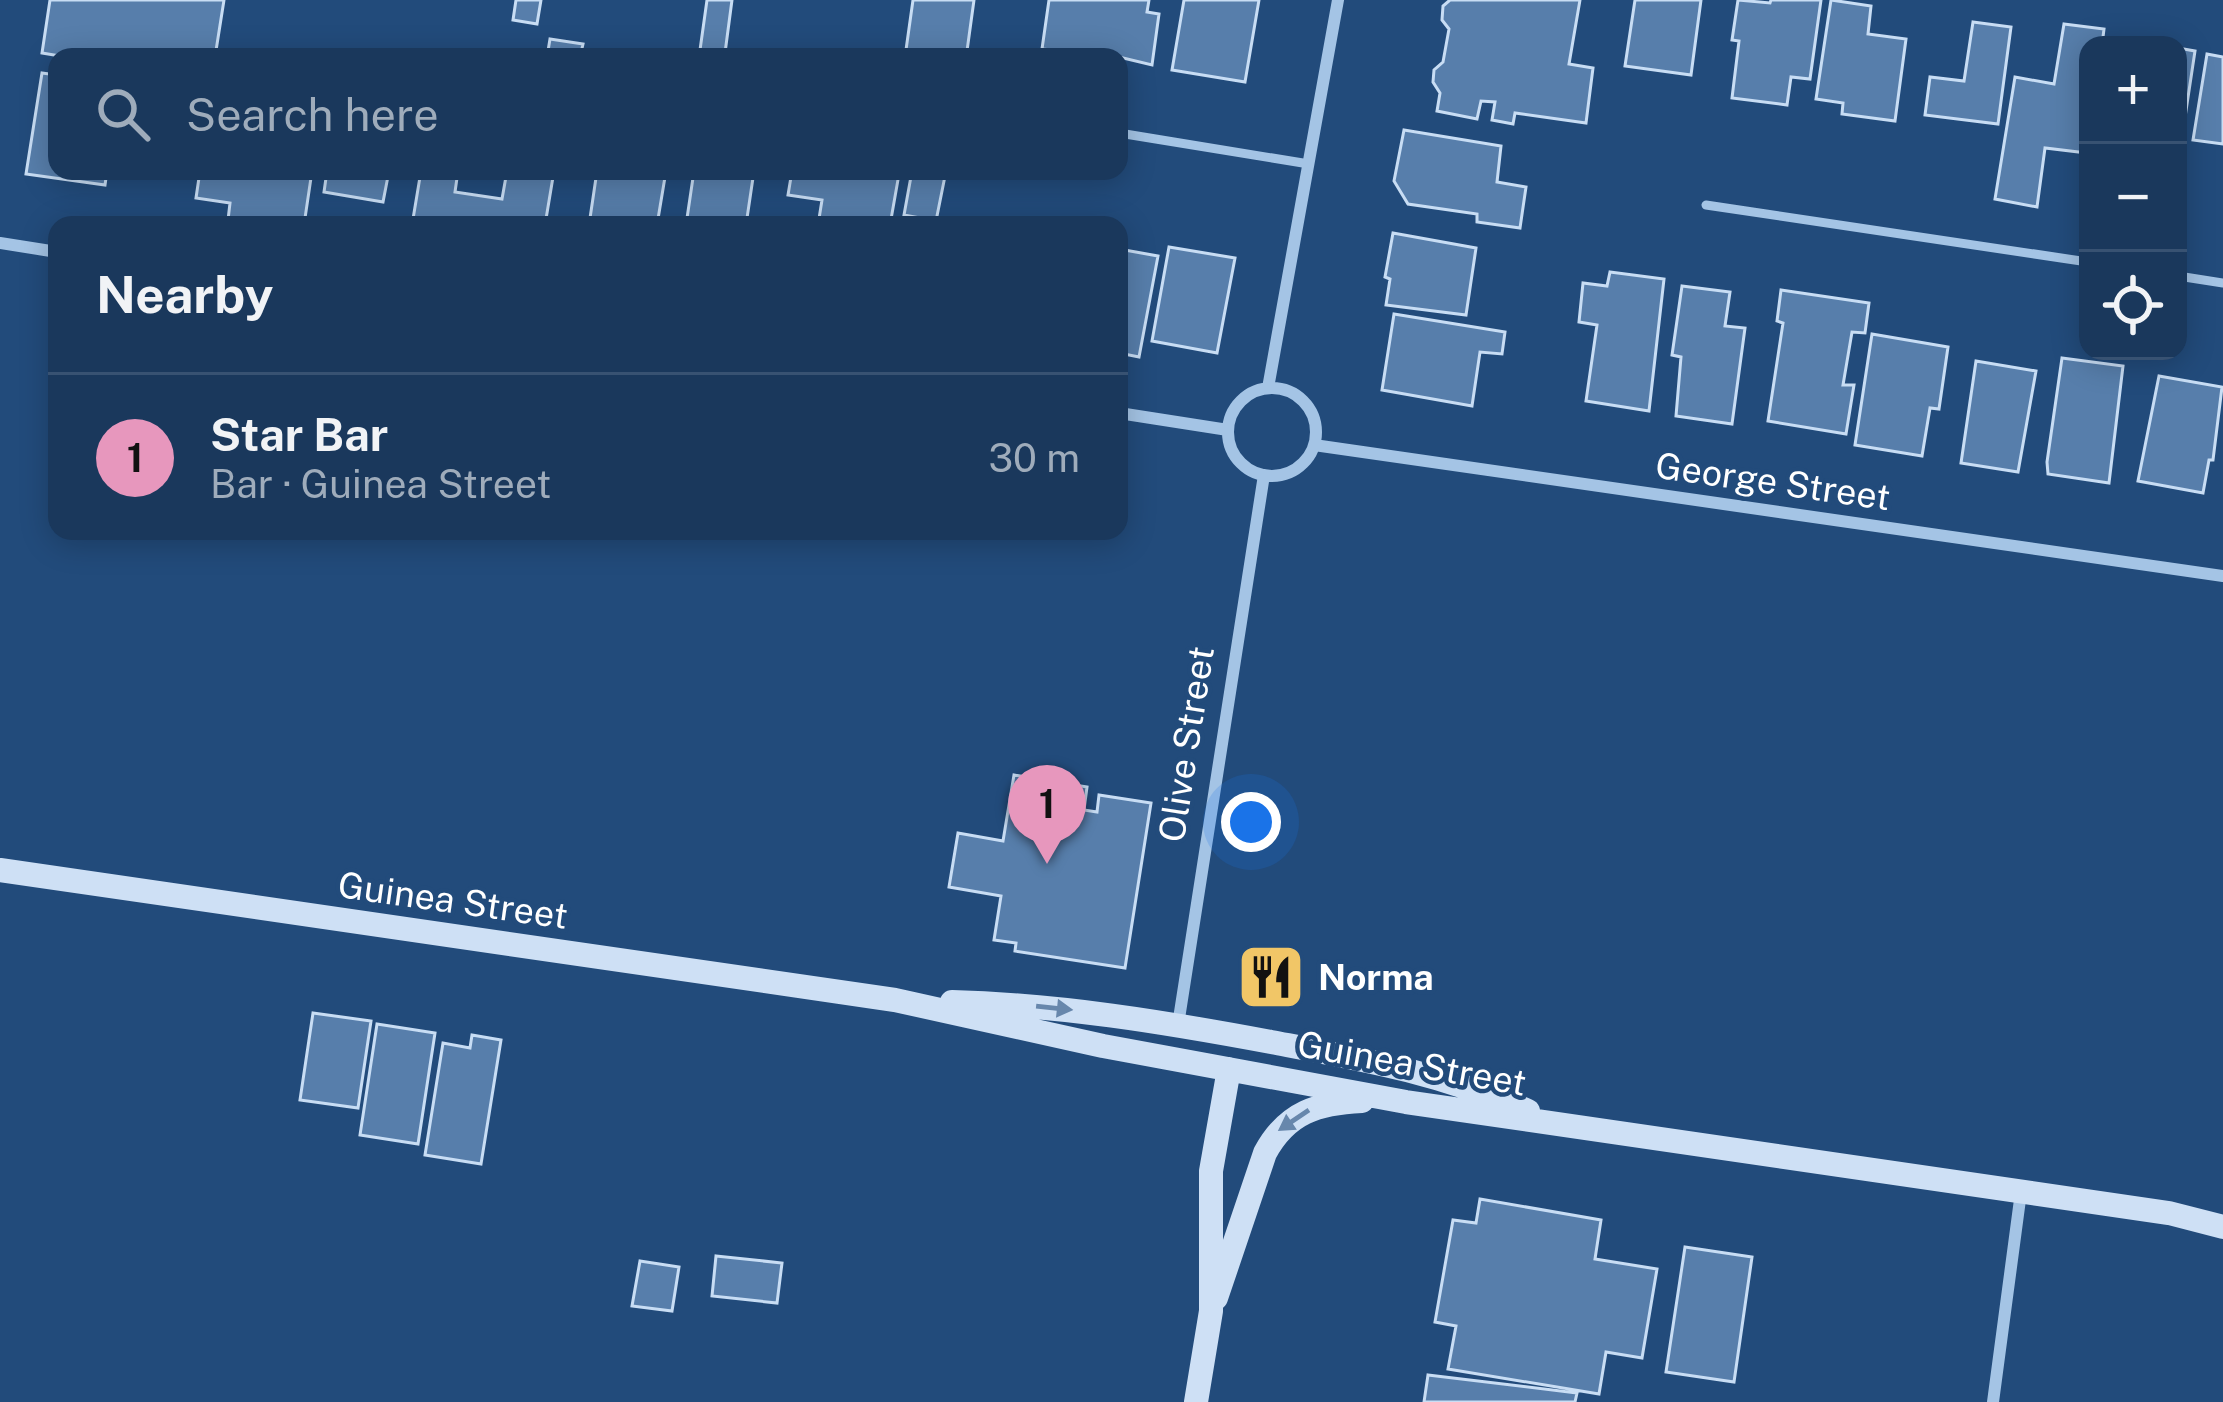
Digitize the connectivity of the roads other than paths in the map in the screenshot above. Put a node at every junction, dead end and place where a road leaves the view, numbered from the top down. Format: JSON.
{"nodes":[{"id":1,"x":1339,"y":0,"type":"edge"},
{"id":2,"x":1128,"y":134,"type":"edge"},
{"id":3,"x":1309,"y":164,"type":"junction"},
{"id":4,"x":1706,"y":205,"type":"dead end"},
{"id":5,"x":0,"y":243,"type":"edge"},
{"id":6,"x":48,"y":251,"type":"edge"},
{"id":7,"x":2079,"y":261,"type":"edge"},
{"id":8,"x":2187,"y":277,"type":"edge"},
{"id":9,"x":2223,"y":283,"type":"edge"},
{"id":10,"x":1268,"y":388,"type":"junction"},
{"id":11,"x":1128,"y":414,"type":"edge"},
{"id":12,"x":1228,"y":430,"type":"junction"},
{"id":13,"x":1314,"y":445,"type":"junction"},
{"id":14,"x":1264,"y":475,"type":"junction"},
{"id":15,"x":2223,"y":576,"type":"edge"},
{"id":16,"x":0,"y":870,"type":"edge"},
{"id":17,"x":895,"y":1000,"type":"junction"},
{"id":18,"x":1178,"y":1025,"type":"junction"},
{"id":19,"x":1331,"y":1054,"type":"junction"},
{"id":20,"x":1229,"y":1069,"type":"junction"},
{"id":21,"x":1406,"y":1102,"type":"junction"},
{"id":22,"x":1564,"y":1126,"type":"junction"},
{"id":23,"x":2021,"y":1192,"type":"junction"},
{"id":24,"x":2169,"y":1213,"type":"junction"},
{"id":25,"x":2223,"y":1214,"type":"edge"},
{"id":26,"x":2223,"y":1227,"type":"edge"},
{"id":27,"x":1211,"y":1311,"type":"junction"},
{"id":28,"x":1196,"y":1402,"type":"edge"},
{"id":29,"x":1993,"y":1402,"type":"edge"}],
"edges":[{"from":1,"to":3,"type":"street"},
{"from":2,"to":3,"type":"lane"},
{"from":3,"to":10,"type":"street"},
{"from":4,"to":7,"type":"lane"},
{"from":5,"to":6,"type":"street"},
{"from":8,"to":9,"type":"lane"},
{"from":10,"to":12,"type":"street"},
{"from":10,"to":13,"type":"street"},
{"from":11,"to":12,"type":"street"},
{"from":12,"to":14,"type":"street"},
{"from":13,"to":14,"type":"street"},
{"from":13,"to":15,"type":"street","name":"George Street"},
{"from":14,"to":18,"type":"street","name":"Olive Street"},
{"from":16,"to":17,"type":"street","name":"Guinea Street"},
{"from":17,"to":18,"type":"street","name":"Guinea Street","one_way":true},
{"from":17,"to":20,"type":"street","name":"Guinea Street"},
{"from":18,"to":19,"type":"street","name":"Guinea Street"},
{"from":19,"to":20,"type":"street"},
{"from":19,"to":22,"type":"street","name":"Guinea Street"},
{"from":20,"to":21,"type":"street","name":"Guinea Street"},
{"from":20,"to":27,"type":"street"},
{"from":21,"to":22,"type":"street","name":"Guinea Street"},
{"from":21,"to":27,"type":"street","one_way":true},
{"from":22,"to":23,"type":"street","name":"Guinea Street"},
{"from":23,"to":24,"type":"street","name":"Guinea Street"},
{"from":23,"to":29,"type":"street"},
{"from":24,"to":25,"type":"street","name":"Guinea Street"},
{"from":24,"to":26,"type":"street","name":"Guinea Street"},
{"from":27,"to":28,"type":"street"}]}
